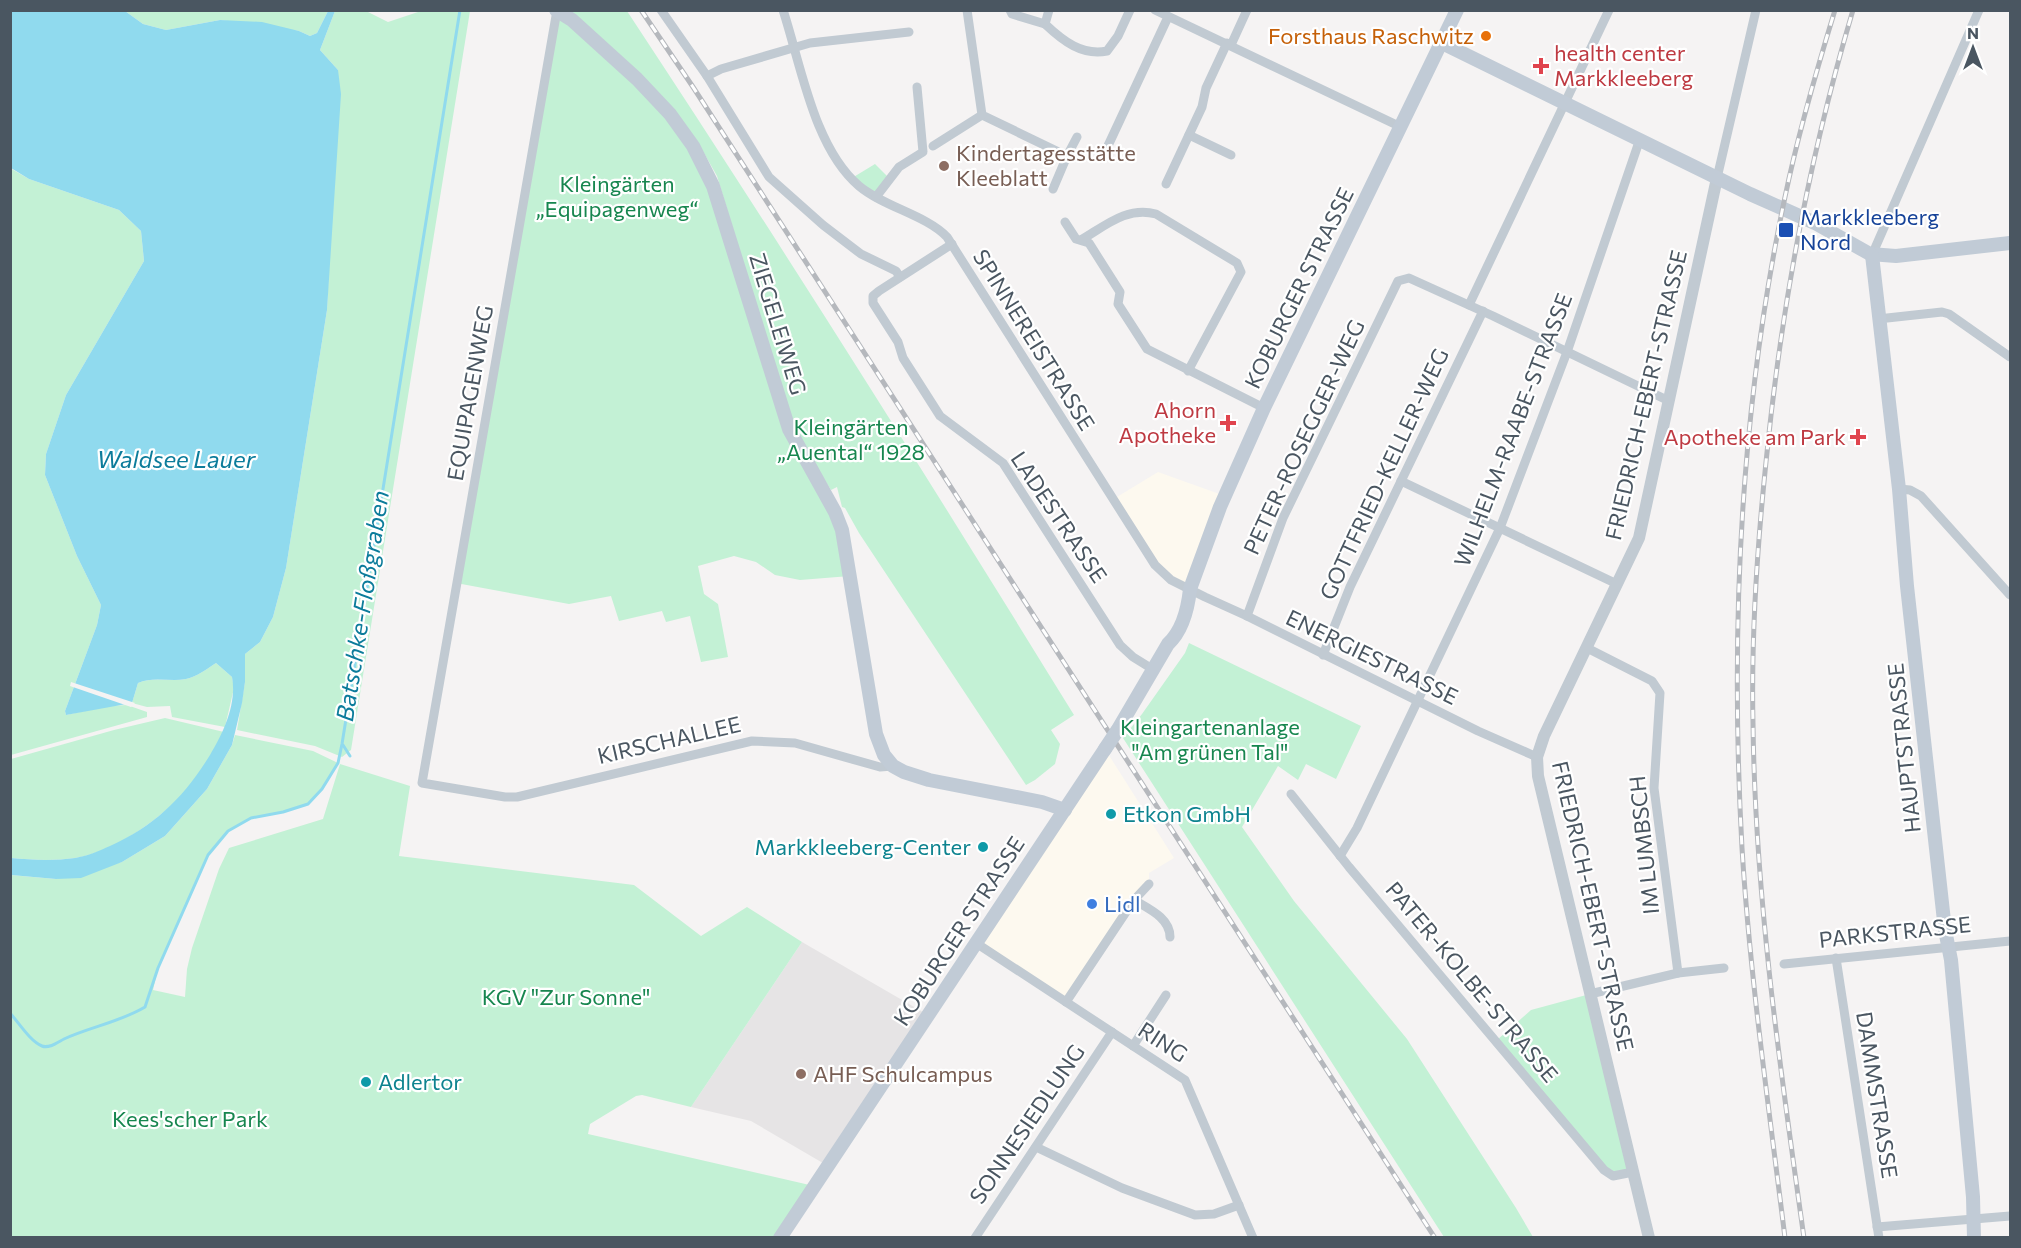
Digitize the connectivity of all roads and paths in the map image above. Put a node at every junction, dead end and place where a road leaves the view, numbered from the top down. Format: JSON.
{"nodes":[{"id":1,"x":661,"y":10,"type":"edge"},
{"id":2,"x":783,"y":10,"type":"edge"},
{"id":3,"x":967,"y":10,"type":"edge"},
{"id":4,"x":1010,"y":10,"type":"edge"},
{"id":5,"x":1049,"y":10,"type":"edge"},
{"id":6,"x":1130,"y":10,"type":"edge"},
{"id":7,"x":1155,"y":10,"type":"edge"},
{"id":8,"x":1247,"y":10,"type":"edge"},
{"id":9,"x":1457,"y":10,"type":"edge"},
{"id":10,"x":1609,"y":10,"type":"edge"},
{"id":11,"x":1756,"y":10,"type":"edge"},
{"id":12,"x":1978,"y":10,"type":"edge"},
{"id":13,"x":558,"y":11,"type":"edge"},
{"id":14,"x":1168,"y":17,"type":"junction"},
{"id":15,"x":1045,"y":24,"type":"junction"},
{"id":16,"x":909,"y":32,"type":"dead end"},
{"id":17,"x":1442,"y":43,"type":"junction"},
{"id":18,"x":1229,"y":44,"type":"junction"},
{"id":19,"x":795,"y":46,"type":"junction"},
{"id":20,"x":707,"y":76,"type":"junction"},
{"id":21,"x":917,"y":87,"type":"dead end"},
{"id":22,"x":1565,"y":103,"type":"junction"},
{"id":23,"x":982,"y":115,"type":"junction"},
{"id":24,"x":1401,"y":127,"type":"junction"},
{"id":25,"x":1189,"y":135,"type":"junction"},
{"id":26,"x":1077,"y":136,"type":"dead end"},
{"id":27,"x":1640,"y":140,"type":"junction"},
{"id":28,"x":933,"y":146,"type":"dead end"},
{"id":29,"x":1106,"y":150,"type":"dead end"},
{"id":30,"x":1231,"y":155,"type":"dead end"},
{"id":31,"x":1067,"y":156,"type":"junction"},
{"id":32,"x":1717,"y":178,"type":"junction"},
{"id":33,"x":1166,"y":184,"type":"dead end"},
{"id":34,"x":1053,"y":189,"type":"dead end"},
{"id":35,"x":876,"y":197,"type":"junction"},
{"id":36,"x":1065,"y":222,"type":"dead end"},
{"id":37,"x":1081,"y":240,"type":"junction"},
{"id":38,"x":2010,"y":243,"type":"edge"},
{"id":39,"x":952,"y":244,"type":"junction"},
{"id":40,"x":1872,"y":255,"type":"junction"},
{"id":41,"x":1896,"y":256,"type":"junction"},
{"id":42,"x":900,"y":277,"type":"junction"},
{"id":43,"x":1874,"y":289,"type":"junction"},
{"id":44,"x":1469,"y":305,"type":"junction"},
{"id":45,"x":1483,"y":311,"type":"junction"},
{"id":46,"x":1878,"y":319,"type":"junction"},
{"id":47,"x":1567,"y":352,"type":"junction"},
{"id":48,"x":2010,"y":357,"type":"edge"},
{"id":49,"x":1188,"y":371,"type":"junction"},
{"id":50,"x":1669,"y":401,"type":"junction"},
{"id":51,"x":1264,"y":408,"type":"junction"},
{"id":52,"x":1401,"y":481,"type":"junction"},
{"id":53,"x":1899,"y":489,"type":"junction"},
{"id":54,"x":1500,"y":528,"type":"junction"},
{"id":55,"x":1617,"y":585,"type":"junction"},
{"id":56,"x":1190,"y":589,"type":"junction"},
{"id":57,"x":2010,"y":596,"type":"edge"},
{"id":58,"x":1247,"y":616,"type":"junction"},
{"id":59,"x":1587,"y":648,"type":"junction"},
{"id":60,"x":1323,"y":655,"type":"junction"},
{"id":61,"x":1154,"y":670,"type":"junction"},
{"id":62,"x":1418,"y":701,"type":"junction"},
{"id":63,"x":1537,"y":757,"type":"junction"},
{"id":64,"x":893,"y":766,"type":"junction"},
{"id":65,"x":422,"y":783,"type":"joint"},
{"id":66,"x":1291,"y":794,"type":"dead end"},
{"id":67,"x":1065,"y":810,"type":"junction"},
{"id":68,"x":1340,"y":856,"type":"junction"},
{"id":69,"x":1149,"y":884,"type":"dead end"},
{"id":70,"x":1134,"y":900,"type":"junction"},
{"id":71,"x":1170,"y":937,"type":"dead end"},
{"id":72,"x":2010,"y":941,"type":"edge"},
{"id":73,"x":976,"y":943,"type":"junction"},
{"id":74,"x":1948,"y":946,"type":"junction"},
{"id":75,"x":1836,"y":958,"type":"junction"},
{"id":76,"x":1784,"y":964,"type":"dead end"},
{"id":77,"x":1724,"y":969,"type":"dead end"},
{"id":78,"x":1678,"y":973,"type":"junction"},
{"id":79,"x":1590,"y":994,"type":"junction"},
{"id":80,"x":1167,"y":995,"type":"dead end"},
{"id":81,"x":1066,"y":1002,"type":"junction"},
{"id":82,"x":1112,"y":1032,"type":"junction"},
{"id":83,"x":1132,"y":1046,"type":"junction"},
{"id":84,"x":1036,"y":1147,"type":"junction"},
{"id":85,"x":1633,"y":1172,"type":"junction"},
{"id":86,"x":1239,"y":1205,"type":"junction"},
{"id":87,"x":2010,"y":1216,"type":"edge"},
{"id":88,"x":1974,"y":1220,"type":"junction"},
{"id":89,"x":1877,"y":1227,"type":"junction"},
{"id":90,"x":780,"y":1238,"type":"edge"},
{"id":91,"x":975,"y":1238,"type":"edge"},
{"id":92,"x":1254,"y":1238,"type":"edge"},
{"id":93,"x":1649,"y":1238,"type":"edge"},
{"id":94,"x":1879,"y":1238,"type":"edge"},
{"id":95,"x":1974,"y":1238,"type":"edge"}],
"edges":[{"from":1,"to":20,"type":"street"},
{"from":2,"to":19,"type":"street"},
{"from":3,"to":23,"type":"street"},
{"from":4,"to":15,"type":"street"},
{"from":5,"to":15,"type":"street"},
{"from":6,"to":15,"type":"street"},
{"from":7,"to":14,"type":"street"},
{"from":8,"to":18,"type":"street"},
{"from":9,"to":17,"type":"main road","name":"KOBURGER STRASSE"},
{"from":10,"to":22,"type":"street"},
{"from":11,"to":32,"type":"street"},
{"from":12,"to":40,"type":"street"},
{"from":13,"to":64,"type":"main road","name":"ZIEGELEIWEG"},
{"from":13,"to":65,"type":"street","name":"EQUIPAGENWEG"},
{"from":14,"to":18,"type":"street"},
{"from":14,"to":29,"type":"street"},
{"from":16,"to":19,"type":"street"},
{"from":17,"to":22,"type":"main road"},
{"from":17,"to":24,"type":"main road","name":"KOBURGER STRASSE"},
{"from":18,"to":24,"type":"street"},
{"from":18,"to":25,"type":"street"},
{"from":19,"to":20,"type":"street"},
{"from":19,"to":35,"type":"street"},
{"from":20,"to":42,"type":"street"},
{"from":21,"to":35,"type":"street"},
{"from":22,"to":27,"type":"main road"},
{"from":22,"to":44,"type":"street"},
{"from":23,"to":28,"type":"street"},
{"from":23,"to":31,"type":"street"},
{"from":24,"to":51,"type":"main road","name":"KOBURGER STRASSE"},
{"from":25,"to":30,"type":"street"},
{"from":25,"to":33,"type":"street"},
{"from":26,"to":31,"type":"street"},
{"from":27,"to":32,"type":"main road"},
{"from":27,"to":47,"type":"street","name":"WILHELM-RAABE-STRASSE"},
{"from":31,"to":34,"type":"street"},
{"from":32,"to":40,"type":"main road"},
{"from":32,"to":50,"type":"street","name":"FRIEDRICH-EBERT-STRASSE"},
{"from":35,"to":39,"type":"street"},
{"from":36,"to":37,"type":"street"},
{"from":37,"to":49,"type":"street"},
{"from":37,"to":49,"type":"street"},
{"from":38,"to":41,"type":"main road"},
{"from":39,"to":42,"type":"street","name":"SPINNEREISTRASSE"},
{"from":39,"to":56,"type":"street","name":"SPINNEREISTRASSE"},
{"from":40,"to":41,"type":"main road"},
{"from":40,"to":43,"type":"main road","name":"HAUPTSTRASSE"},
{"from":41,"to":43,"type":"main road"},
{"from":42,"to":61,"type":"street","name":"LADESTRASSE"},
{"from":43,"to":46,"type":"main road","name":"HAUPTSTRASSE"},
{"from":44,"to":45,"type":"street"},
{"from":44,"to":58,"type":"street","name":"PETER-ROSEGGER-WEG"},
{"from":45,"to":47,"type":"street"},
{"from":45,"to":52,"type":"street","name":"GOTTFRIED-KELLER-WEG"},
{"from":46,"to":48,"type":"street"},
{"from":46,"to":53,"type":"main road","name":"HAUPTSTRASSE"},
{"from":47,"to":50,"type":"street"},
{"from":47,"to":54,"type":"street","name":"WILHELM-RAABE-STRASSE"},
{"from":49,"to":51,"type":"street"},
{"from":50,"to":55,"type":"street","name":"FRIEDRICH-EBERT-STRASSE"},
{"from":51,"to":56,"type":"main road","name":"KOBURGER STRASSE"},
{"from":52,"to":54,"type":"street"},
{"from":52,"to":60,"type":"street","name":"GOTTFRIED-KELLER-WEG"},
{"from":53,"to":57,"type":"street"},
{"from":53,"to":74,"type":"main road","name":"HAUPTSTRASSE"},
{"from":54,"to":55,"type":"street"},
{"from":54,"to":62,"type":"street","name":"WILHELM-RAABE-STRASSE"},
{"from":55,"to":59,"type":"street","name":"FRIEDRICH-EBERT-STRASSE"},
{"from":56,"to":58,"type":"street","name":"ENERGIESTRASSE"},
{"from":56,"to":61,"type":"main road","name":"KOBURGER STRASSE"},
{"from":58,"to":60,"type":"street","name":"ENERGIESTRASSE"},
{"from":59,"to":63,"type":"street","name":"FRIEDRICH-EBERT-STRASSE"},
{"from":59,"to":78,"type":"street","name":"IM LUMBSCH"},
{"from":60,"to":62,"type":"street","name":"ENERGIESTRASSE"},
{"from":61,"to":67,"type":"main road","name":"KOBURGER STRASSE","bridge":true},
{"from":62,"to":63,"type":"street","name":"ENERGIESTRASSE"},
{"from":62,"to":68,"type":"street","name":"WILHELM-RAABE-STRASSE"},
{"from":63,"to":79,"type":"street","name":"FRIEDRICH-EBERT-STRASSE"},
{"from":64,"to":65,"type":"street","name":"KIRSCHALLEE"},
{"from":64,"to":67,"type":"main road","name":"KIRSCHALLEE"},
{"from":66,"to":68,"type":"street","name":"PATER-KOLBE-STRASSE"},
{"from":67,"to":73,"type":"main road","name":"KOBURGER STRASSE"},
{"from":68,"to":85,"type":"street","name":"PATER-KOLBE-STRASSE"},
{"from":69,"to":70,"type":"street"},
{"from":70,"to":71,"type":"street"},
{"from":70,"to":81,"type":"street"},
{"from":72,"to":74,"type":"street","name":"PARKSTRASSE"},
{"from":73,"to":81,"type":"street","name":"RING"},
{"from":73,"to":90,"type":"main road","name":"KOBURGER STRASSE"},
{"from":74,"to":75,"type":"street","name":"PARKSTRASSE"},
{"from":74,"to":88,"type":"main road","name":"HAUPTSTRASSE"},
{"from":75,"to":76,"type":"street","name":"PARKSTRASSE"},
{"from":75,"to":89,"type":"street","name":"DAMMSTRASSE"},
{"from":77,"to":78,"type":"street"},
{"from":78,"to":79,"type":"street"},
{"from":79,"to":85,"type":"street","name":"FRIEDRICH-EBERT-STRASSE"},
{"from":80,"to":83,"type":"street"},
{"from":81,"to":82,"type":"street","name":"RING"},
{"from":82,"to":83,"type":"street","name":"RING"},
{"from":82,"to":84,"type":"street","name":"SONNESIEDLUNG"},
{"from":83,"to":86,"type":"street","name":"RING"},
{"from":84,"to":86,"type":"street"},
{"from":84,"to":91,"type":"street","name":"SONNESIEDLUNG"},
{"from":85,"to":93,"type":"street","name":"FRIEDRICH-EBERT-STRASSE"},
{"from":86,"to":92,"type":"street","name":"RING"},
{"from":87,"to":88,"type":"street"},
{"from":88,"to":89,"type":"street"},
{"from":88,"to":95,"type":"main road","name":"HAUPTSTRASSE"},
{"from":89,"to":94,"type":"street","name":"DAMMSTRASSE"}]}
